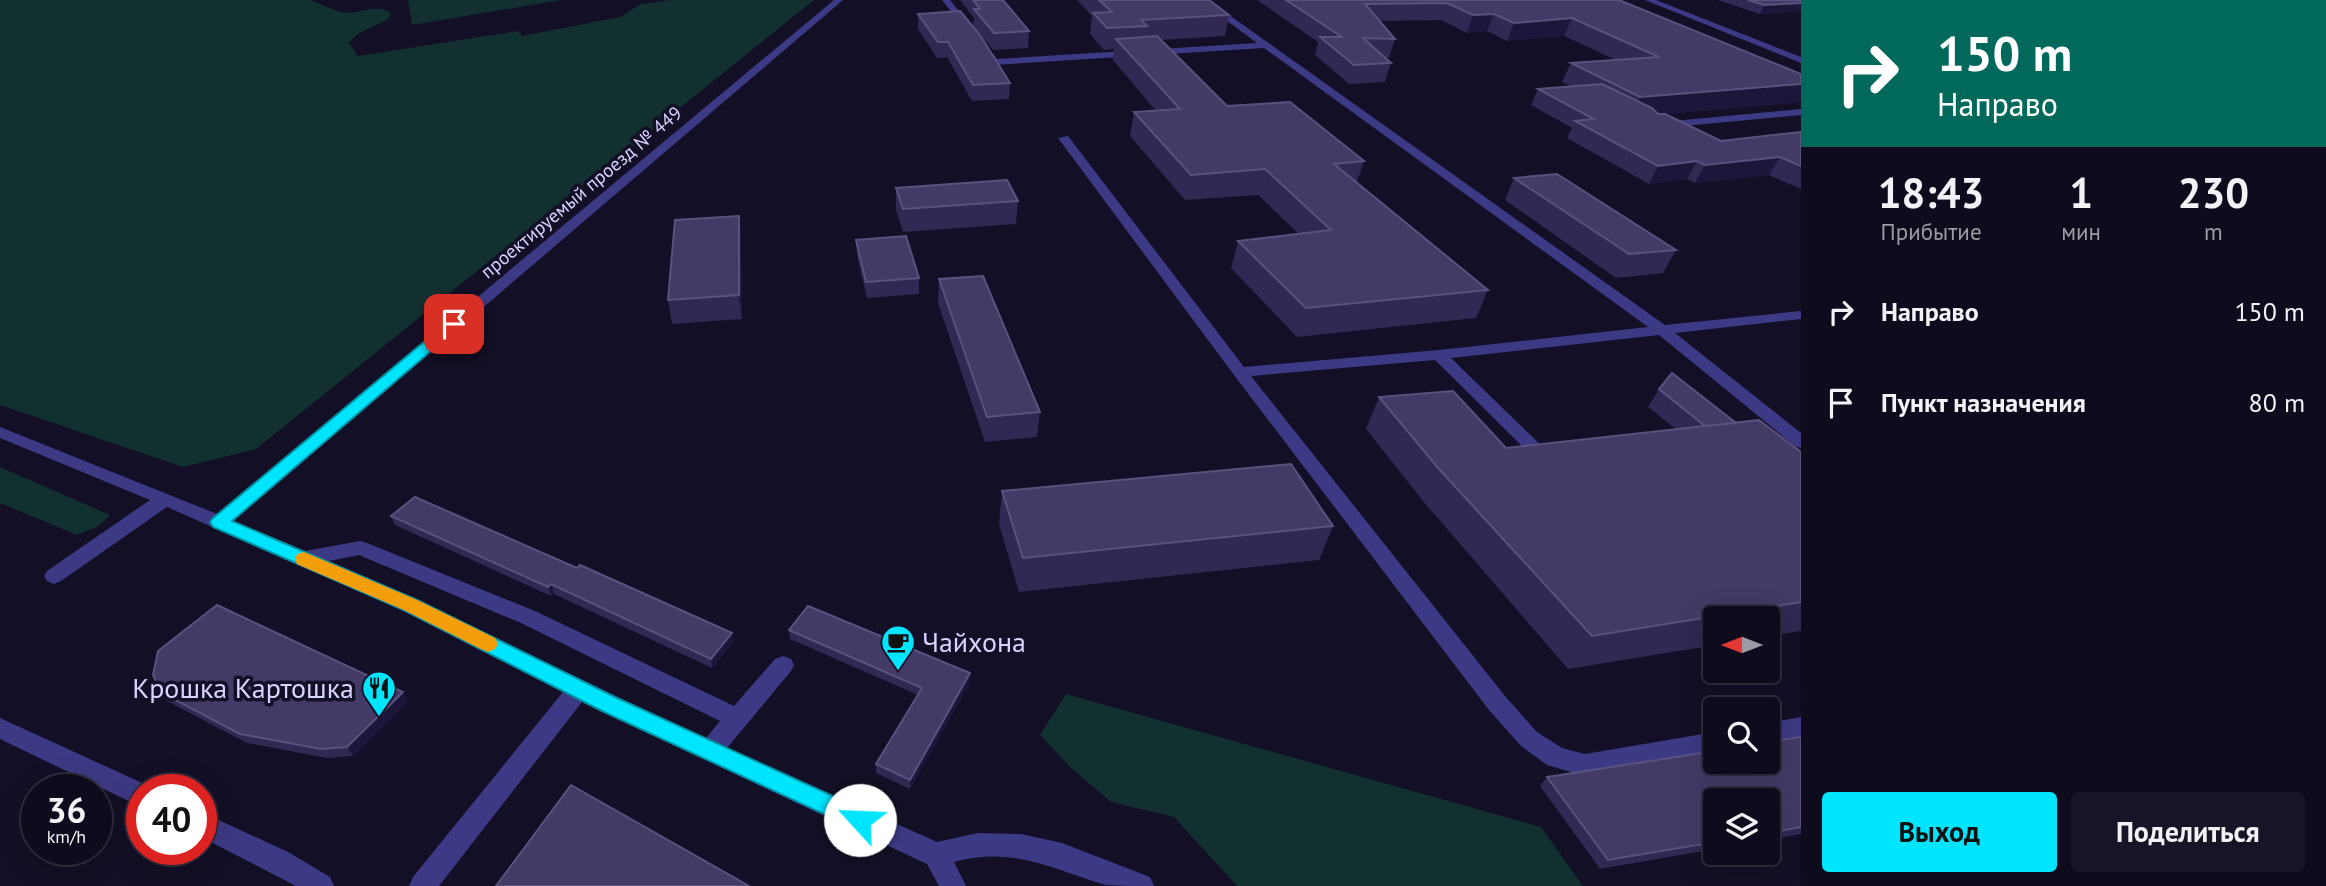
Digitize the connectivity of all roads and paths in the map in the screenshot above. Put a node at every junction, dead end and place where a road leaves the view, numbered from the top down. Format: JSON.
{"nodes":[{"id":1,"x":839,"y":0,"type":"edge"},
{"id":2,"x":946,"y":0,"type":"edge"},
{"id":3,"x":1203,"y":0,"type":"edge"},
{"id":4,"x":1649,"y":0,"type":"edge"},
{"id":5,"x":1264,"y":45,"type":"junction"},
{"id":6,"x":1801,"y":61,"type":"edge"},
{"id":7,"x":1801,"y":111,"type":"edge"},
{"id":8,"x":1651,"y":126,"type":"edge"},
{"id":9,"x":1064,"y":138,"type":"dead end"},
{"id":10,"x":1801,"y":315,"type":"edge"},
{"id":11,"x":1662,"y":330,"type":"junction"},
{"id":12,"x":1439,"y":355,"type":"junction"},
{"id":13,"x":1240,"y":372,"type":"junction"},
{"id":14,"x":0,"y":432,"type":"edge"},
{"id":15,"x":1801,"y":442,"type":"edge"},
{"id":16,"x":1542,"y":456,"type":"edge"},
{"id":17,"x":165,"y":499,"type":"junction"},
{"id":18,"x":219,"y":522,"type":"junction"},
{"id":19,"x":303,"y":559,"type":"junction"},
{"id":20,"x":54,"y":576,"type":"dead end"},
{"id":21,"x":783,"y":665,"type":"dead end"},
{"id":22,"x":579,"y":690,"type":"junction"},
{"id":23,"x":738,"y":719,"type":"junction"},
{"id":24,"x":1801,"y":727,"type":"edge"},
{"id":25,"x":0,"y":728,"type":"edge"},
{"id":26,"x":1780,"y":731,"type":"edge"},
{"id":27,"x":1703,"y":744,"type":"edge"},
{"id":28,"x":710,"y":750,"type":"junction"},
{"id":29,"x":126,"y":787,"type":"edge"},
{"id":30,"x":217,"y":832,"type":"edge"},
{"id":31,"x":936,"y":855,"type":"junction"},
{"id":32,"x":321,"y":886,"type":"edge"},
{"id":33,"x":422,"y":886,"type":"edge"},
{"id":34,"x":953,"y":886,"type":"edge"},
{"id":35,"x":1141,"y":886,"type":"edge"}],
"edges":[{"from":1,"to":18,"type":"street","name":"проектируемый проезд № 449"},
{"from":2,"to":5,"type":"street"},
{"from":3,"to":5,"type":"street"},
{"from":4,"to":6,"type":"street"},
{"from":5,"to":11,"type":"street"},
{"from":7,"to":8,"type":"street"},
{"from":9,"to":13,"type":"street"},
{"from":10,"to":11,"type":"street"},
{"from":11,"to":12,"type":"street"},
{"from":11,"to":15,"type":"street"},
{"from":12,"to":13,"type":"street"},
{"from":12,"to":16,"type":"street"},
{"from":13,"to":27,"type":"street"},
{"from":14,"to":17,"type":"street"},
{"from":17,"to":18,"type":"street"},
{"from":17,"to":20,"type":"street"},
{"from":18,"to":19,"type":"street"},
{"from":19,"to":22,"type":"street"},
{"from":19,"to":23,"type":"street"},
{"from":21,"to":23,"type":"street"},
{"from":22,"to":28,"type":"street"},
{"from":22,"to":33,"type":"street"},
{"from":23,"to":28,"type":"street"},
{"from":24,"to":26,"type":"street"},
{"from":25,"to":29,"type":"street"},
{"from":28,"to":31,"type":"street"},
{"from":30,"to":32,"type":"street"},
{"from":31,"to":34,"type":"street"},
{"from":31,"to":35,"type":"street"}]}
